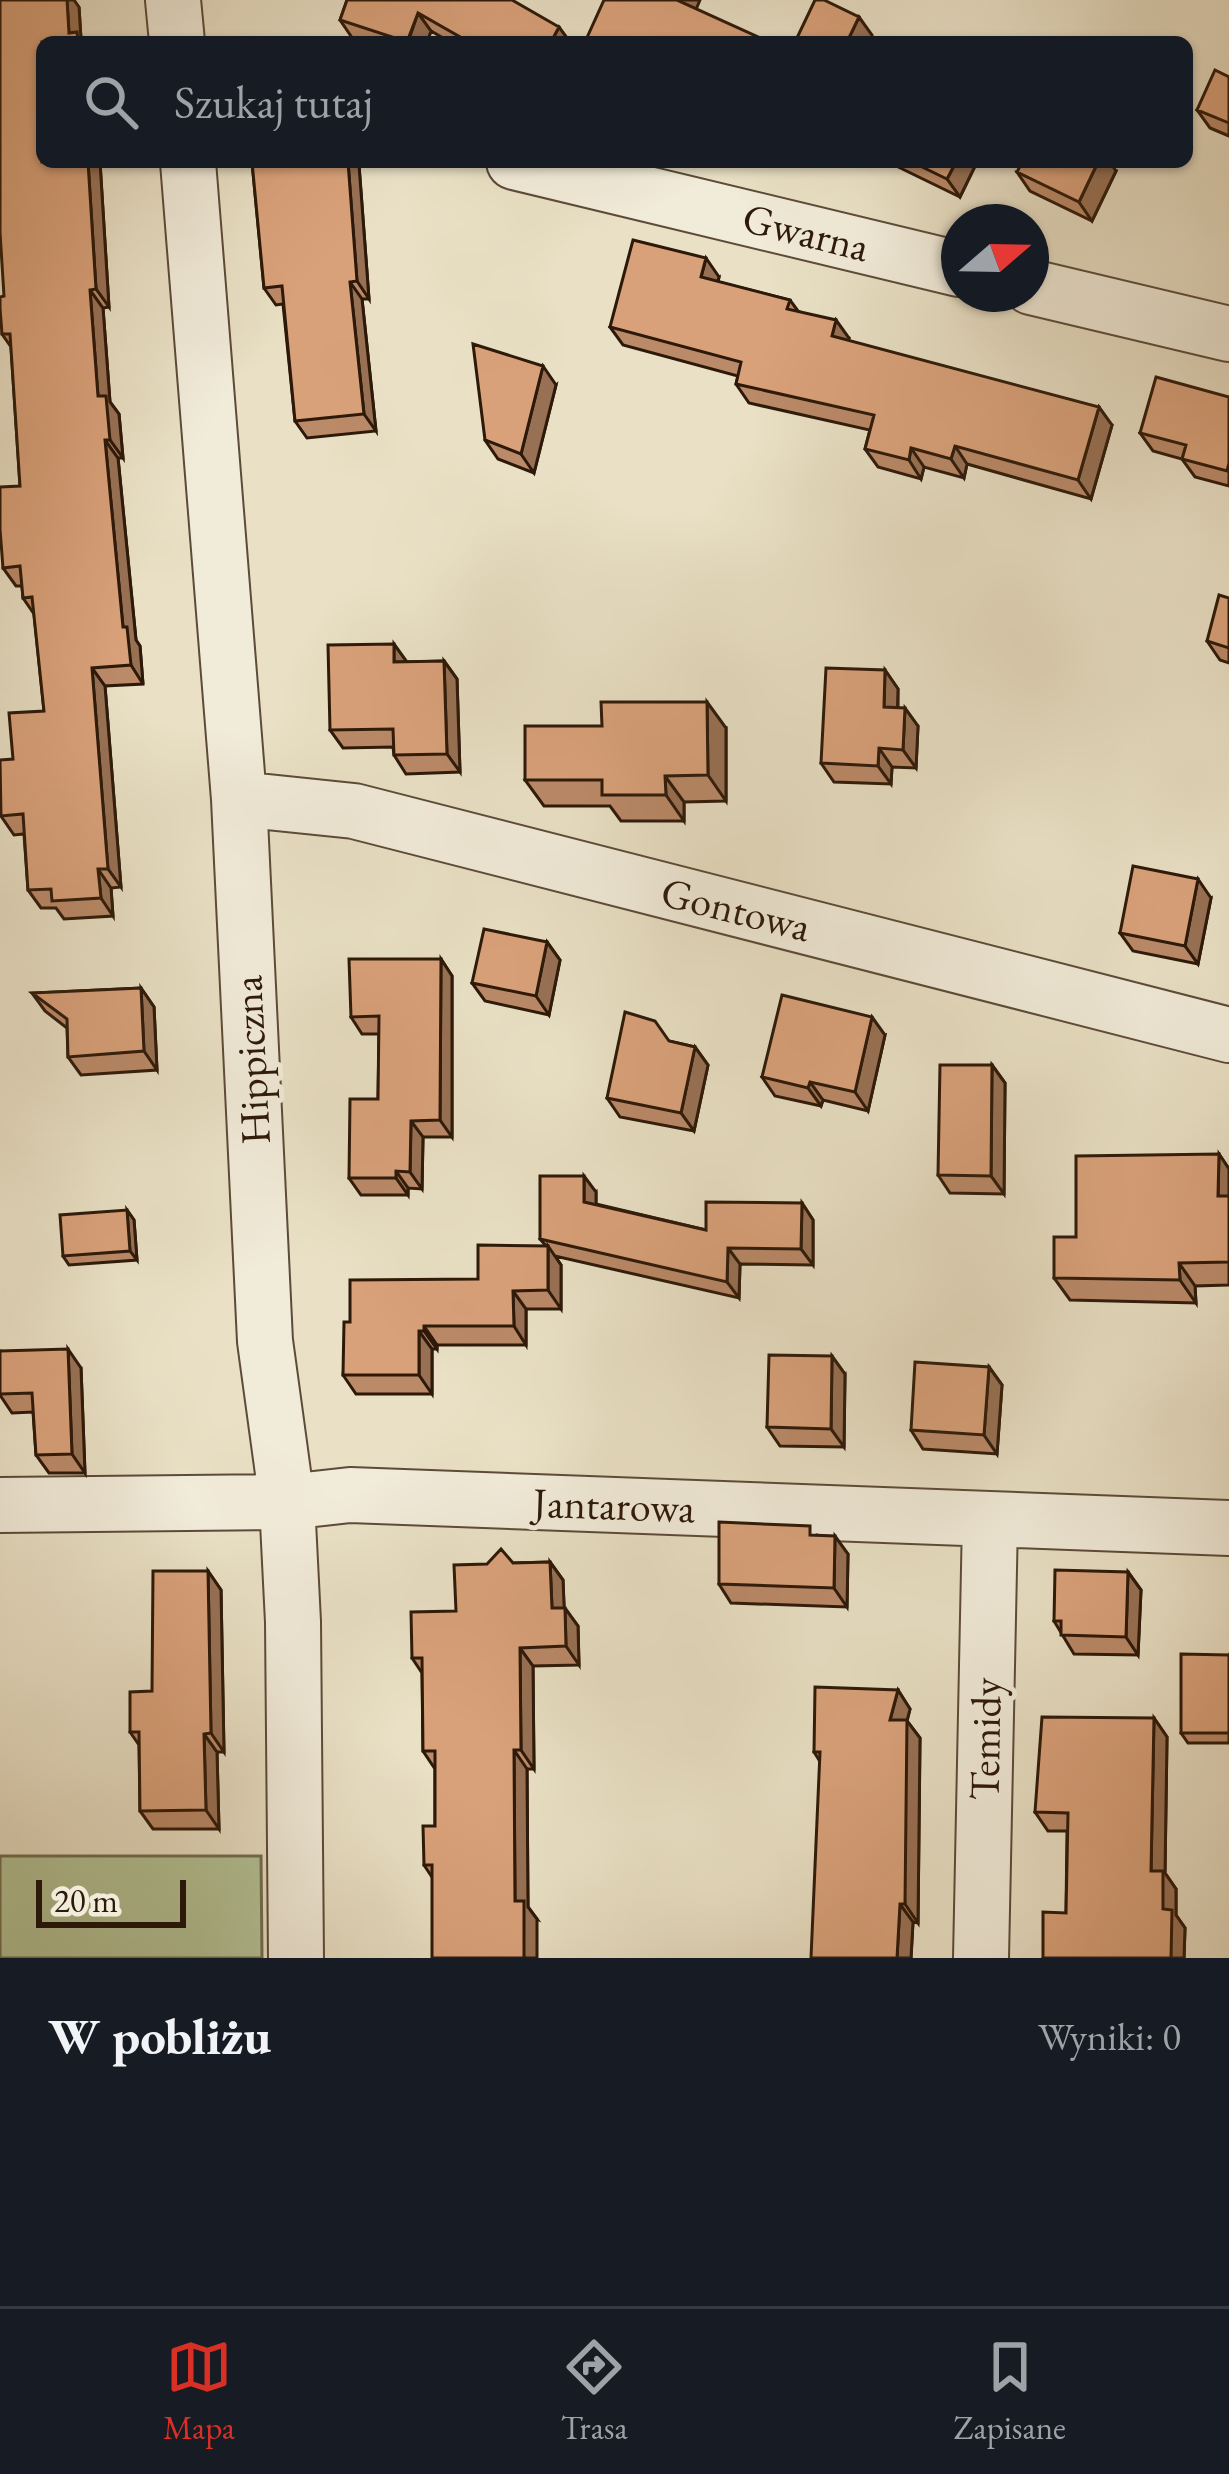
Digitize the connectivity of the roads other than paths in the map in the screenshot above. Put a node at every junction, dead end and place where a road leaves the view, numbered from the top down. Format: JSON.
{"nodes":[{"id":1,"x":172,"y":0,"type":"edge"},
{"id":2,"x":176,"y":36,"type":"edge"},
{"id":3,"x":188,"y":168,"type":"edge"},
{"id":4,"x":539,"y":168,"type":"edge"},
{"id":5,"x":941,"y":265,"type":"edge"},
{"id":6,"x":1049,"y":290,"type":"edge"},
{"id":7,"x":1229,"y":334,"type":"edge"},
{"id":8,"x":239,"y":799,"type":"junction"},
{"id":9,"x":1229,"y":1035,"type":"edge"},
{"id":10,"x":287,"y":1502,"type":"junction"},
{"id":11,"x":0,"y":1505,"type":"edge"},
{"id":12,"x":990,"y":1520,"type":"junction"},
{"id":13,"x":1229,"y":1528,"type":"edge"},
{"id":14,"x":296,"y":1958,"type":"edge"},
{"id":15,"x":981,"y":1958,"type":"edge"}],
"edges":[{"from":1,"to":2,"type":"street"},
{"from":3,"to":8,"type":"street","name":"Hippiczna"},
{"from":4,"to":5,"type":"street","name":"Gwarna"},
{"from":6,"to":7,"type":"street"},
{"from":8,"to":9,"type":"street","name":"Gontowa"},
{"from":8,"to":10,"type":"street","name":"Hippiczna"},
{"from":10,"to":11,"type":"street","name":"Jantarowa"},
{"from":10,"to":12,"type":"street","name":"Jantarowa"},
{"from":10,"to":14,"type":"street","name":"Hippiczna"},
{"from":12,"to":13,"type":"street","name":"Jantarowa"},
{"from":12,"to":15,"type":"street","name":"Temidy"}]}
